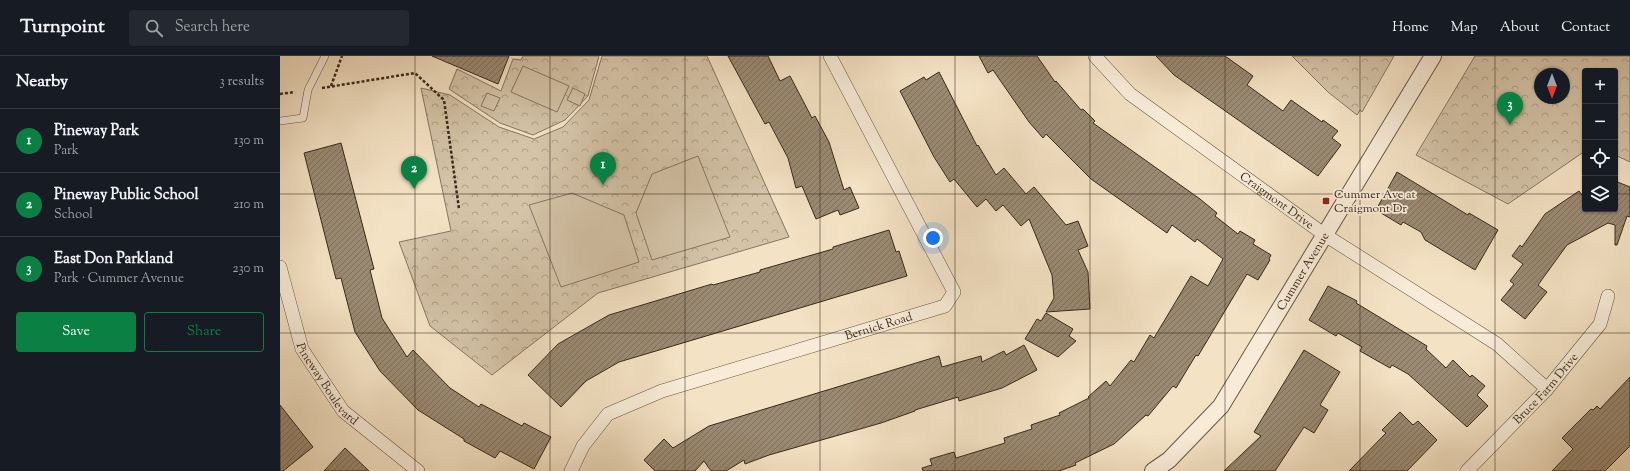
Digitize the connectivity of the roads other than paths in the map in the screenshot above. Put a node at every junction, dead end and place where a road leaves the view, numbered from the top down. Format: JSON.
{"nodes":[{"id":1,"x":324,"y":56,"type":"edge"},
{"id":2,"x":830,"y":56,"type":"edge"},
{"id":3,"x":1095,"y":56,"type":"edge"},
{"id":4,"x":1433,"y":56,"type":"edge"},
{"id":5,"x":280,"y":121,"type":"edge"},
{"id":6,"x":1325,"y":235,"type":"junction"},
{"id":7,"x":280,"y":267,"type":"edge"},
{"id":8,"x":1608,"y":296,"type":"dead end"},
{"id":9,"x":1547,"y":388,"type":"junction"},
{"id":10,"x":418,"y":471,"type":"edge"},
{"id":11,"x":571,"y":471,"type":"edge"},
{"id":12,"x":1153,"y":471,"type":"edge"},
{"id":13,"x":1468,"y":471,"type":"edge"}],
"edges":[{"from":1,"to":5,"type":"lane"},
{"from":2,"to":11,"type":"street","name":"Bernick Road"},
{"from":3,"to":6,"type":"street","name":"Craigmont Drive"},
{"from":4,"to":6,"type":"street","name":"Cummer Avenue"},
{"from":6,"to":9,"type":"street","name":"Craigmont Drive"},
{"from":6,"to":12,"type":"street","name":"Cummer Avenue"},
{"from":7,"to":10,"type":"street","name":"Pineway Boulevard"},
{"from":8,"to":9,"type":"street","name":"Bruce Farm Drive"},
{"from":9,"to":13,"type":"street","name":"Bruce Farm Drive"}]}
